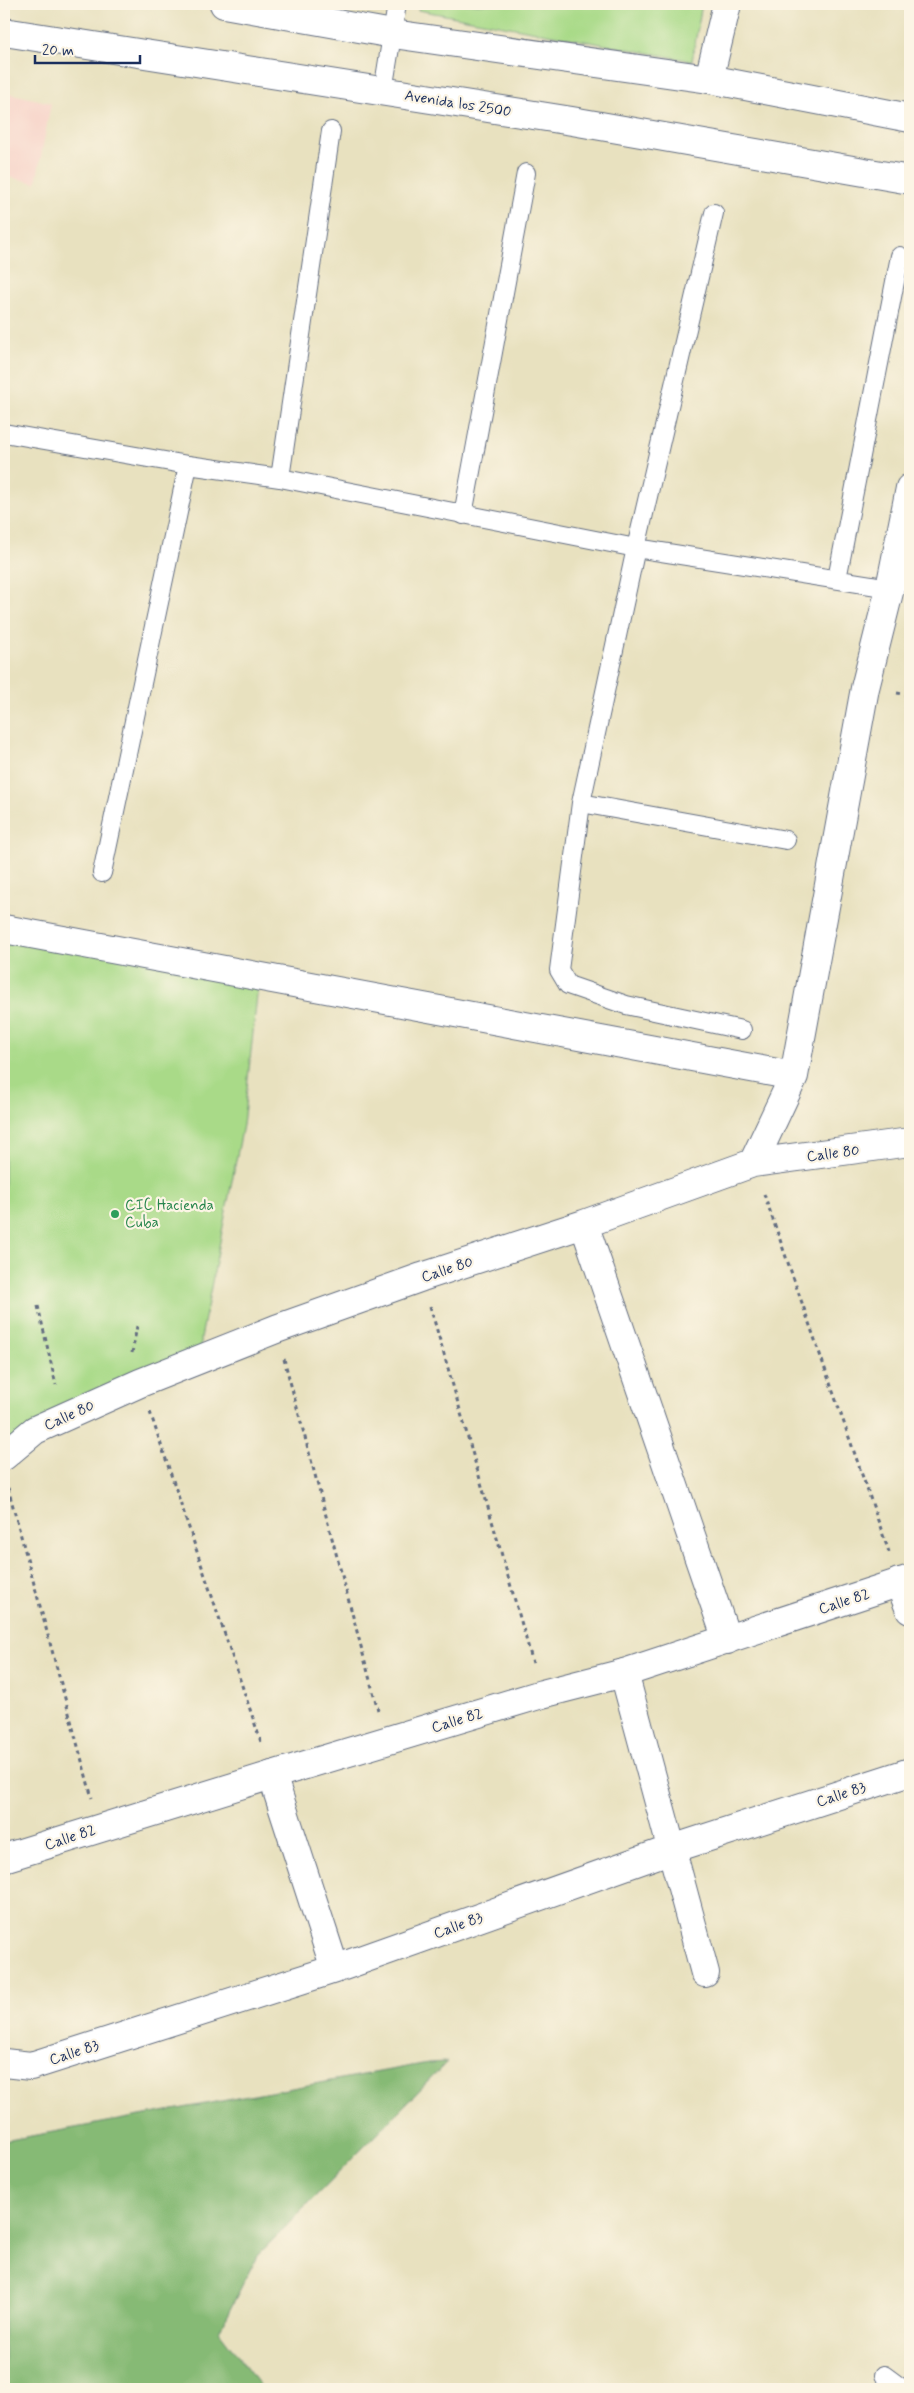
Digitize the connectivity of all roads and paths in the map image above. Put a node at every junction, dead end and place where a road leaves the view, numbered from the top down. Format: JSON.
{"nodes":[{"id":1,"x":224,"y":4,"type":"edge"},
{"id":2,"x":397,"y":4,"type":"edge"},
{"id":3,"x":727,"y":4,"type":"edge"},
{"id":4,"x":4,"y":32,"type":"edge"},
{"id":5,"x":393,"y":34,"type":"junction"},
{"id":6,"x":709,"y":79,"type":"junction"},
{"id":7,"x":383,"y":91,"type":"junction"},
{"id":8,"x":910,"y":118,"type":"edge"},
{"id":9,"x":331,"y":131,"type":"dead end"},
{"id":10,"x":526,"y":173,"type":"dead end"},
{"id":11,"x":910,"y":180,"type":"edge"},
{"id":12,"x":714,"y":213,"type":"dead end"},
{"id":13,"x":900,"y":256,"type":"dead end"},
{"id":14,"x":4,"y":433,"type":"edge"},
{"id":15,"x":188,"y":466,"type":"junction"},
{"id":16,"x":280,"y":478,"type":"junction"},
{"id":17,"x":910,"y":488,"type":"edge"},
{"id":18,"x":463,"y":515,"type":"junction"},
{"id":19,"x":636,"y":548,"type":"junction"},
{"id":20,"x":837,"y":579,"type":"junction"},
{"id":21,"x":890,"y":588,"type":"junction"},
{"id":22,"x":581,"y":803,"type":"junction"},
{"id":23,"x":786,"y":840,"type":"dead end"},
{"id":24,"x":102,"y":874,"type":"dead end"},
{"id":25,"x":4,"y":929,"type":"edge"},
{"id":26,"x":742,"y":1030,"type":"dead end"},
{"id":27,"x":794,"y":1076,"type":"junction"},
{"id":28,"x":910,"y":1142,"type":"edge"},
{"id":29,"x":753,"y":1163,"type":"junction"},
{"id":30,"x":584,"y":1224,"type":"junction"},
{"id":31,"x":422,"y":1277,"type":"junction"},
{"id":32,"x":38,"y":1306,"type":"dead end"},
{"id":33,"x":276,"y":1329,"type":"junction"},
{"id":34,"x":140,"y":1384,"type":"junction"},
{"id":35,"x":64,"y":1417,"type":"junction"},
{"id":36,"x":4,"y":1456,"type":"edge"},
{"id":37,"x":6,"y":1482,"type":"dead end"},
{"id":38,"x":905,"y":1581,"type":"edge"},
{"id":39,"x":910,"y":1610,"type":"edge"},
{"id":40,"x":727,"y":1640,"type":"junction"},
{"id":41,"x":624,"y":1673,"type":"junction"},
{"id":42,"x":542,"y":1694,"type":"junction"},
{"id":43,"x":386,"y":1741,"type":"junction"},
{"id":44,"x":910,"y":1772,"type":"edge"},
{"id":45,"x":272,"y":1775,"type":"junction"},
{"id":46,"x":100,"y":1828,"type":"junction"},
{"id":47,"x":672,"y":1849,"type":"junction"},
{"id":48,"x":4,"y":1858,"type":"edge"},
{"id":49,"x":335,"y":1969,"type":"junction"},
{"id":50,"x":705,"y":1973,"type":"dead end"},
{"id":51,"x":4,"y":2062,"type":"edge"},
{"id":52,"x":884,"y":2375,"type":"dead end"},
{"id":53,"x":903,"y":2389,"type":"edge"}],
"edges":[{"from":1,"to":5,"type":"street"},
{"from":2,"to":5,"type":"lane"},
{"from":3,"to":6,"type":"street"},
{"from":4,"to":7,"type":"street","name":"Avenida los 2500"},
{"from":5,"to":6,"type":"street"},
{"from":5,"to":7,"type":"lane"},
{"from":6,"to":8,"type":"street"},
{"from":7,"to":11,"type":"street","name":"Avenida los 2500"},
{"from":9,"to":16,"type":"lane"},
{"from":10,"to":18,"type":"lane"},
{"from":12,"to":19,"type":"lane"},
{"from":13,"to":20,"type":"lane"},
{"from":14,"to":15,"type":"lane"},
{"from":15,"to":16,"type":"lane"},
{"from":15,"to":24,"type":"lane"},
{"from":16,"to":18,"type":"lane"},
{"from":17,"to":21,"type":"street"},
{"from":18,"to":19,"type":"lane"},
{"from":19,"to":20,"type":"lane"},
{"from":19,"to":22,"type":"lane"},
{"from":20,"to":21,"type":"lane"},
{"from":21,"to":27,"type":"street"},
{"from":22,"to":23,"type":"lane"},
{"from":22,"to":26,"type":"lane"},
{"from":25,"to":27,"type":"street"},
{"from":27,"to":29,"type":"street"},
{"from":28,"to":29,"type":"street","name":"Calle 80"},
{"from":29,"to":30,"type":"street","name":"Calle 80"},
{"from":29,"to":38,"type":"path"},
{"from":30,"to":31,"type":"street","name":"Calle 80"},
{"from":30,"to":40,"type":"street"},
{"from":31,"to":33,"type":"street","name":"Calle 80"},
{"from":31,"to":42,"type":"path"},
{"from":32,"to":35,"type":"path"},
{"from":33,"to":34,"type":"street","name":"Calle 80"},
{"from":33,"to":43,"type":"path"},
{"from":34,"to":35,"type":"street","name":"Calle 80"},
{"from":34,"to":45,"type":"path"},
{"from":35,"to":36,"type":"street","name":"Calle 80"},
{"from":37,"to":46,"type":"path"},
{"from":38,"to":39,"type":"street"},
{"from":38,"to":40,"type":"street","name":"Calle 82"},
{"from":40,"to":41,"type":"street","name":"Calle 82"},
{"from":41,"to":42,"type":"street","name":"Calle 82"},
{"from":41,"to":47,"type":"street"},
{"from":42,"to":43,"type":"street","name":"Calle 82"},
{"from":43,"to":45,"type":"street","name":"Calle 82"},
{"from":44,"to":47,"type":"street","name":"Calle 83"},
{"from":45,"to":46,"type":"street","name":"Calle 82"},
{"from":45,"to":49,"type":"street"},
{"from":46,"to":48,"type":"street","name":"Calle 82"},
{"from":47,"to":49,"type":"street","name":"Calle 83"},
{"from":47,"to":50,"type":"street"},
{"from":49,"to":51,"type":"street","name":"Calle 83"},
{"from":52,"to":53,"type":"lane"}]}
